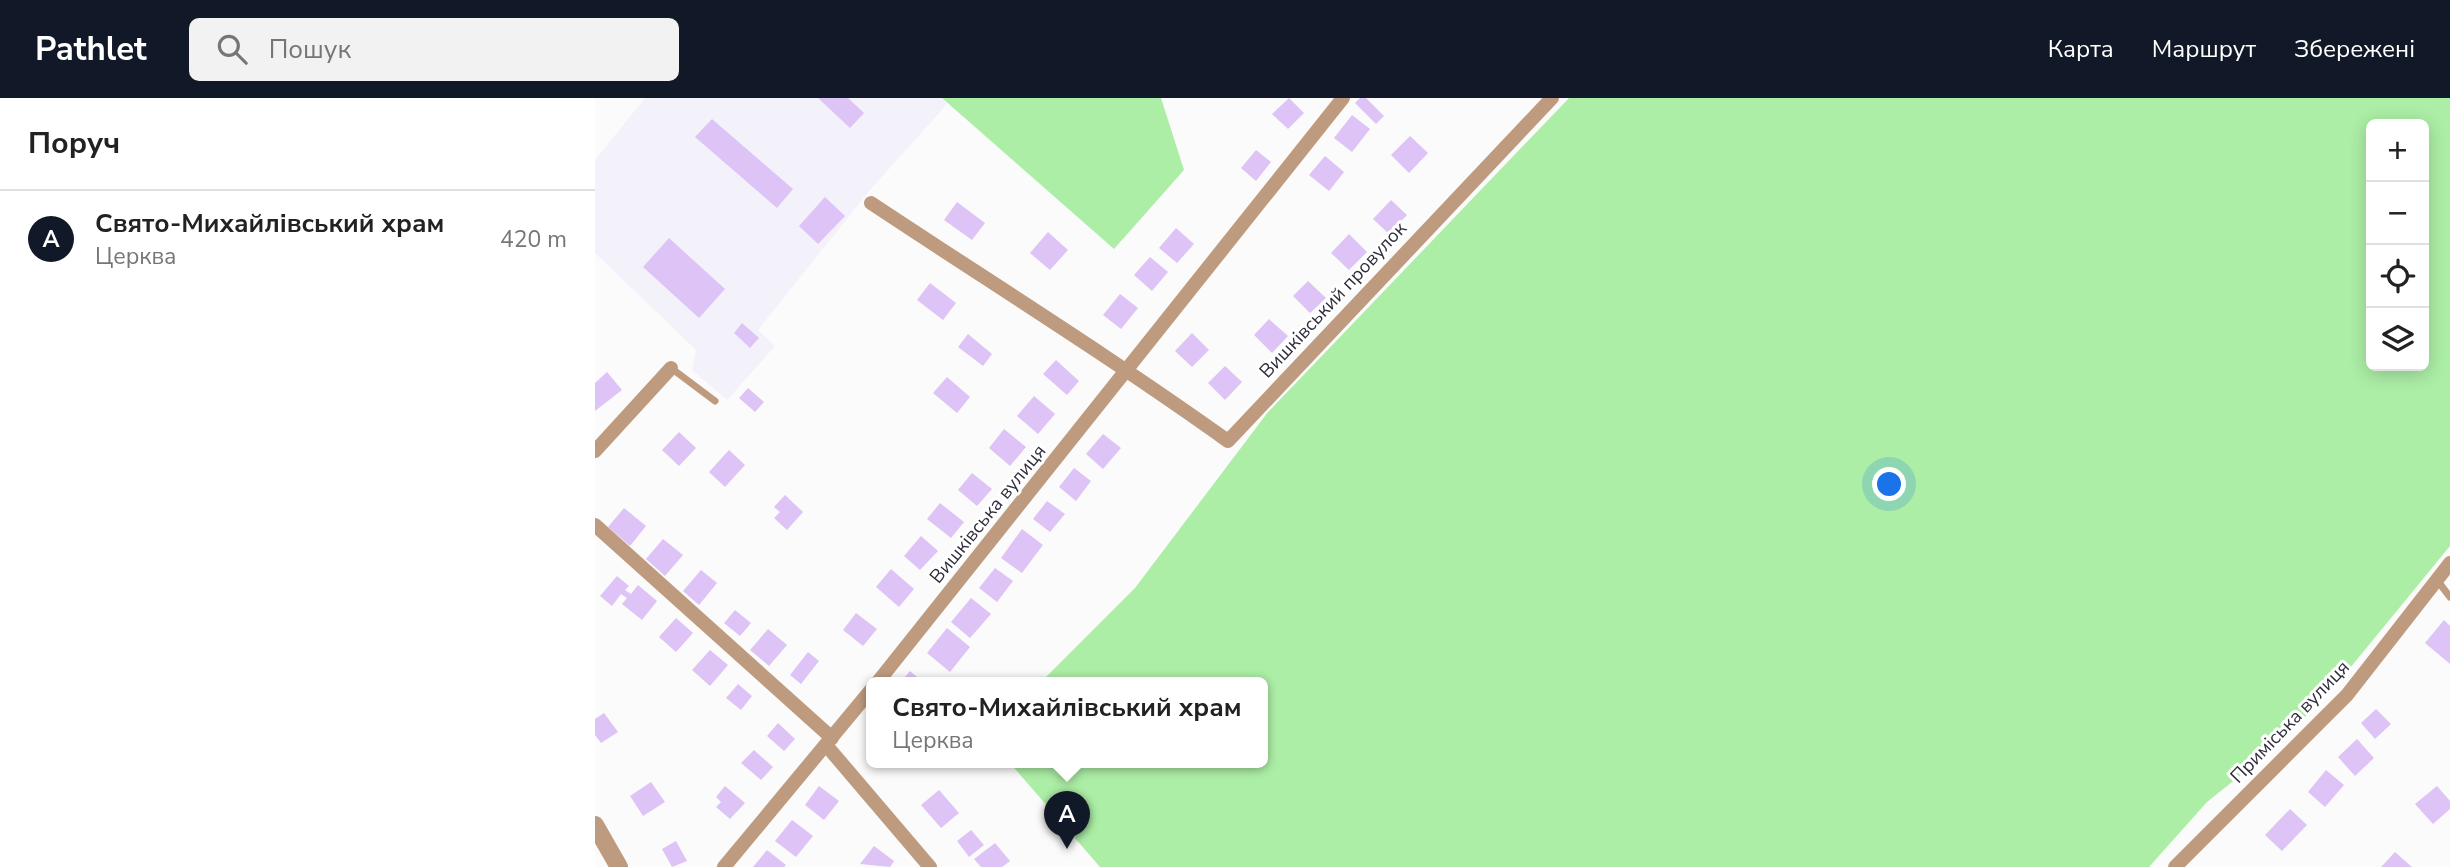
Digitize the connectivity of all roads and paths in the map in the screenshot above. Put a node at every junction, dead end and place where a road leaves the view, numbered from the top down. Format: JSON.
{"nodes":[{"id":1,"x":1343,"y":98,"type":"edge"},
{"id":2,"x":1552,"y":98,"type":"edge"},
{"id":3,"x":871,"y":202,"type":"dead end"},
{"id":4,"x":671,"y":368,"type":"joint"},
{"id":5,"x":1128,"y":370,"type":"junction"},
{"id":6,"x":715,"y":401,"type":"dead end"},
{"id":7,"x":595,"y":451,"type":"edge"},
{"id":8,"x":595,"y":525,"type":"edge"},
{"id":9,"x":2450,"y":563,"type":"edge"},
{"id":10,"x":2437,"y":580,"type":"junction"},
{"id":11,"x":2450,"y":597,"type":"edge"},
{"id":12,"x":882,"y":677,"type":"edge"},
{"id":13,"x":866,"y":696,"type":"edge"},
{"id":14,"x":829,"y":742,"type":"junction"},
{"id":15,"x":595,"y":825,"type":"edge"},
{"id":16,"x":924,"y":865,"type":"edge"},
{"id":17,"x":619,"y":867,"type":"edge"},
{"id":18,"x":724,"y":867,"type":"edge"},
{"id":19,"x":2175,"y":867,"type":"edge"}],
"edges":[{"from":1,"to":5,"type":"street","name":"Вишківська вулиця"},
{"from":2,"to":5,"type":"street","name":"Вишківський провулок"},
{"from":3,"to":5,"type":"street"},
{"from":4,"to":6,"type":"lane"},
{"from":4,"to":7,"type":"street"},
{"from":5,"to":12,"type":"street","name":"Вишківська вулиця"},
{"from":8,"to":14,"type":"street"},
{"from":9,"to":10,"type":"street","name":"Приміська вулиця"},
{"from":10,"to":11,"type":"lane"},
{"from":10,"to":19,"type":"street","name":"Приміська вулиця"},
{"from":13,"to":14,"type":"street"},
{"from":14,"to":16,"type":"street"},
{"from":14,"to":18,"type":"street"},
{"from":15,"to":17,"type":"street"}]}
